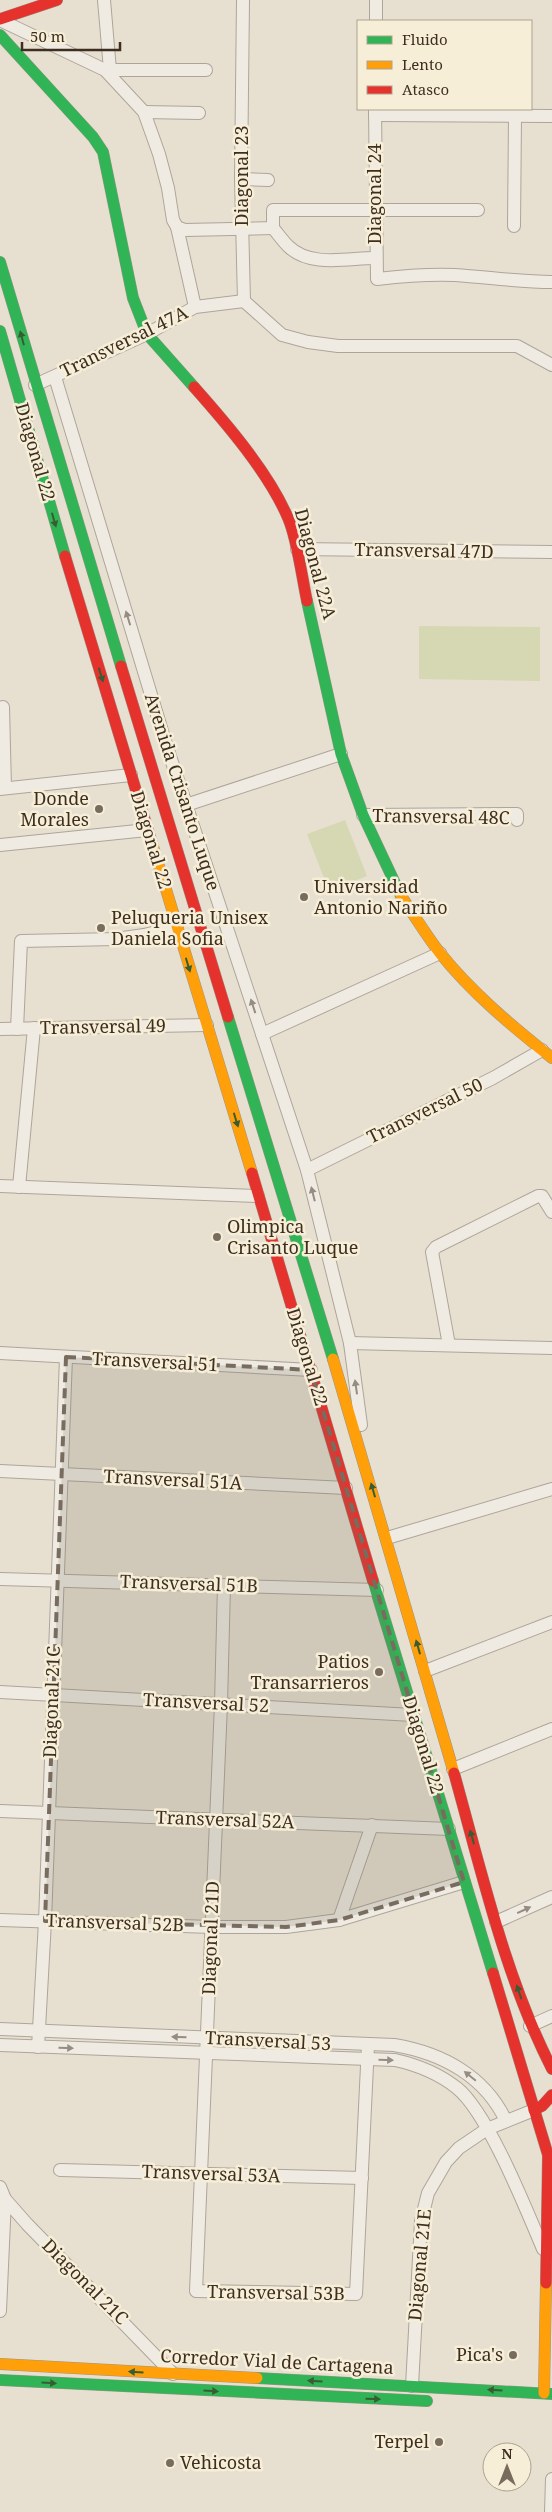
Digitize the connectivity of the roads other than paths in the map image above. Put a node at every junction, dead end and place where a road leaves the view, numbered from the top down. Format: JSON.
{"nodes":[{"id":1,"x":57,"y":0,"type":"edge"},
{"id":2,"x":104,"y":0,"type":"edge"},
{"id":3,"x":243,"y":0,"type":"edge"},
{"id":4,"x":376,"y":0,"type":"edge"},
{"id":5,"x":0,"y":19,"type":"edge"},
{"id":6,"x":376,"y":20,"type":"edge"},
{"id":7,"x":0,"y":36,"type":"edge"},
{"id":8,"x":108,"y":70,"type":"junction"},
{"id":9,"x":206,"y":70,"type":"dead end"},
{"id":10,"x":144,"y":112,"type":"junction"},
{"id":11,"x":375,"y":112,"type":"edge"},
{"id":12,"x":200,"y":113,"type":"dead end"},
{"id":13,"x":515,"y":116,"type":"junction"},
{"id":14,"x":552,"y":116,"type":"edge"},
{"id":15,"x":241,"y":179,"type":"junction"},
{"id":16,"x":268,"y":180,"type":"dead end"},
{"id":17,"x":374,"y":210,"type":"junction"},
{"id":18,"x":478,"y":210,"type":"dead end"},
{"id":19,"x":514,"y":226,"type":"dead end"},
{"id":20,"x":177,"y":228,"type":"junction"},
{"id":21,"x":242,"y":228,"type":"junction"},
{"id":22,"x":273,"y":228,"type":"junction"},
{"id":23,"x":375,"y":258,"type":"junction"},
{"id":24,"x":0,"y":262,"type":"edge"},
{"id":25,"x":552,"y":282,"type":"edge"},
{"id":26,"x":244,"y":301,"type":"junction"},
{"id":27,"x":195,"y":307,"type":"junction"},
{"id":28,"x":0,"y":331,"type":"edge"},
{"id":29,"x":147,"y":334,"type":"junction"},
{"id":30,"x":552,"y":365,"type":"edge"},
{"id":31,"x":55,"y":376,"type":"junction"},
{"id":32,"x":35,"y":385,"type":"junction"},
{"id":33,"x":297,"y":549,"type":"junction"},
{"id":34,"x":552,"y":552,"type":"edge"},
{"id":35,"x":4,"y":707,"type":"dead end"},
{"id":36,"x":341,"y":754,"type":"junction"},
{"id":37,"x":131,"y":775,"type":"junction"},
{"id":38,"x":2,"y":788,"type":"edge"},
{"id":39,"x":186,"y":805,"type":"junction"},
{"id":40,"x":363,"y":815,"type":"junction"},
{"id":41,"x":517,"y":820,"type":"dead end"},
{"id":42,"x":148,"y":830,"type":"junction"},
{"id":43,"x":0,"y":845,"type":"edge"},
{"id":44,"x":177,"y":927,"type":"junction"},
{"id":45,"x":440,"y":953,"type":"junction"},
{"id":46,"x":206,"y":1025,"type":"junction"},
{"id":47,"x":34,"y":1028,"type":"junction"},
{"id":48,"x":0,"y":1029,"type":"edge"},
{"id":49,"x":17,"y":1029,"type":"junction"},
{"id":50,"x":262,"y":1034,"type":"junction"},
{"id":51,"x":547,"y":1054,"type":"edge"},
{"id":52,"x":307,"y":1170,"type":"junction"},
{"id":53,"x":0,"y":1186,"type":"edge"},
{"id":54,"x":20,"y":1186,"type":"junction"},
{"id":55,"x":258,"y":1196,"type":"junction"},
{"id":56,"x":552,"y":1212,"type":"edge"},
{"id":57,"x":350,"y":1342,"type":"junction"},
{"id":58,"x":449,"y":1345,"type":"junction"},
{"id":59,"x":552,"y":1348,"type":"edge"},
{"id":60,"x":0,"y":1353,"type":"edge"},
{"id":61,"x":66,"y":1357,"type":"junction"},
{"id":62,"x":311,"y":1370,"type":"junction"},
{"id":63,"x":367,"y":1470,"type":"junction"},
{"id":64,"x":0,"y":1472,"type":"edge"},
{"id":65,"x":61,"y":1475,"type":"junction"},
{"id":66,"x":346,"y":1488,"type":"junction"},
{"id":67,"x":552,"y":1490,"type":"edge"},
{"id":68,"x":387,"y":1538,"type":"junction"},
{"id":69,"x":0,"y":1579,"type":"edge"},
{"id":70,"x":57,"y":1580,"type":"junction"},
{"id":71,"x":224,"y":1585,"type":"junction"},
{"id":72,"x":377,"y":1590,"type":"junction"},
{"id":73,"x":552,"y":1622,"type":"edge"},
{"id":74,"x":425,"y":1671,"type":"junction"},
{"id":75,"x":0,"y":1692,"type":"edge"},
{"id":76,"x":52,"y":1695,"type":"junction"},
{"id":77,"x":221,"y":1704,"type":"junction"},
{"id":78,"x":413,"y":1715,"type":"junction"},
{"id":79,"x":552,"y":1729,"type":"edge"},
{"id":80,"x":453,"y":1769,"type":"junction"},
{"id":81,"x":0,"y":1811,"type":"edge"},
{"id":82,"x":48,"y":1813,"type":"junction"},
{"id":83,"x":216,"y":1820,"type":"junction"},
{"id":84,"x":372,"y":1826,"type":"junction"},
{"id":85,"x":449,"y":1828,"type":"junction"},
{"id":86,"x":464,"y":1882,"type":"junction"},
{"id":87,"x":552,"y":1897,"type":"edge"},
{"id":88,"x":0,"y":1920,"type":"edge"},
{"id":89,"x":338,"y":1920,"type":"junction"},
{"id":90,"x":45,"y":1921,"type":"junction"},
{"id":91,"x":496,"y":1922,"type":"junction"},
{"id":92,"x":212,"y":1926,"type":"junction"},
{"id":93,"x":552,"y":2016,"type":"edge"},
{"id":94,"x":530,"y":2026,"type":"junction"},
{"id":95,"x":0,"y":2029,"type":"edge"},
{"id":96,"x":38,"y":2031,"type":"junction"},
{"id":97,"x":207,"y":2038,"type":"junction"},
{"id":98,"x":0,"y":2045,"type":"edge"},
{"id":99,"x":368,"y":2045,"type":"junction"},
{"id":100,"x":38,"y":2047,"type":"junction"},
{"id":101,"x":206,"y":2053,"type":"junction"},
{"id":102,"x":367,"y":2059,"type":"junction"},
{"id":103,"x":552,"y":2069,"type":"edge"},
{"id":104,"x":552,"y":2095,"type":"edge"},
{"id":105,"x":534,"y":2110,"type":"junction"},
{"id":106,"x":506,"y":2122,"type":"junction"},
{"id":107,"x":487,"y":2129,"type":"junction"},
{"id":108,"x":552,"y":2168,"type":"edge"},
{"id":109,"x":60,"y":2170,"type":"dead end"},
{"id":110,"x":201,"y":2174,"type":"junction"},
{"id":111,"x":362,"y":2178,"type":"junction"},
{"id":112,"x":546,"y":2182,"type":"junction"},
{"id":113,"x":3,"y":2193,"type":"edge"},
{"id":114,"x":545,"y":2254,"type":"junction"},
{"id":115,"x":196,"y":2292,"type":"joint"},
{"id":116,"x":0,"y":2311,"type":"edge"},
{"id":117,"x":0,"y":2364,"type":"edge"},
{"id":118,"x":173,"y":2374,"type":"junction"},
{"id":119,"x":0,"y":2380,"type":"edge"},
{"id":120,"x":412,"y":2386,"type":"junction"},
{"id":121,"x":548,"y":2393,"type":"edge"},
{"id":122,"x":437,"y":2401,"type":"dead end"},
{"id":123,"x":552,"y":2479,"type":"edge"},
{"id":124,"x":550,"y":2512,"type":"edge"}],
"edges":[{"from":1,"to":5,"type":"main road"},
{"from":2,"to":8,"type":"street"},
{"from":3,"to":15,"type":"street","name":"Diagonal 23"},
{"from":4,"to":6,"type":"street"},
{"from":5,"to":8,"type":"street"},
{"from":7,"to":29,"type":"main road","name":"Diagonal 22A"},
{"from":8,"to":9,"type":"street"},
{"from":8,"to":10,"type":"street"},
{"from":10,"to":12,"type":"street"},
{"from":10,"to":20,"type":"street"},
{"from":11,"to":13,"type":"street"},
{"from":11,"to":17,"type":"street","name":"Diagonal 24"},
{"from":13,"to":14,"type":"street"},
{"from":13,"to":19,"type":"street"},
{"from":15,"to":16,"type":"street"},
{"from":15,"to":21,"type":"street","name":"Diagonal 23"},
{"from":17,"to":18,"type":"street"},
{"from":17,"to":22,"type":"street"},
{"from":17,"to":23,"type":"street","name":"Diagonal 24"},
{"from":20,"to":21,"type":"street"},
{"from":20,"to":27,"type":"street"},
{"from":21,"to":22,"type":"street"},
{"from":21,"to":26,"type":"street","name":"Diagonal 23"},
{"from":22,"to":23,"type":"street"},
{"from":23,"to":25,"type":"street","name":"Diagonal 24"},
{"from":32,"to":24,"type":"main road","name":"Diagonal 22","one_way":true},
{"from":26,"to":27,"type":"street","name":"Transversal 47A"},
{"from":26,"to":30,"type":"street"},
{"from":27,"to":29,"type":"street","name":"Transversal 47A"},
{"from":28,"to":37,"type":"main road","name":"Diagonal 22","one_way":true},
{"from":29,"to":31,"type":"street","name":"Transversal 47A"},
{"from":29,"to":33,"type":"main road","name":"Diagonal 22A"},
{"from":31,"to":32,"type":"street","name":"Transversal 47A"},
{"from":39,"to":31,"type":"street","name":"Avenida Crisanto Luque","one_way":true},
{"from":32,"to":63,"type":"main road","name":"Diagonal 22"},
{"from":33,"to":34,"type":"street","name":"Transversal 47D"},
{"from":33,"to":36,"type":"main road","name":"Diagonal 22A"},
{"from":35,"to":38,"type":"street"},
{"from":36,"to":39,"type":"street"},
{"from":36,"to":40,"type":"main road","name":"Diagonal 22A"},
{"from":37,"to":38,"type":"street"},
{"from":37,"to":42,"type":"main road","name":"Diagonal 22"},
{"from":50,"to":39,"type":"street","name":"Avenida Crisanto Luque","one_way":true},
{"from":40,"to":41,"type":"street","name":"Transversal 48C"},
{"from":40,"to":45,"type":"main road","name":"Diagonal 22A"},
{"from":42,"to":43,"type":"street"},
{"from":42,"to":44,"type":"main road","name":"Diagonal 22"},
{"from":44,"to":46,"type":"main road","name":"Diagonal 22","one_way":true},
{"from":44,"to":49,"type":"street"},
{"from":45,"to":50,"type":"street"},
{"from":45,"to":51,"type":"main road","name":"Diagonal 22A"},
{"from":46,"to":47,"type":"street","name":"Transversal 49"},
{"from":46,"to":55,"type":"main road","name":"Diagonal 22","one_way":true},
{"from":47,"to":49,"type":"street","name":"Transversal 49"},
{"from":47,"to":54,"type":"street"},
{"from":48,"to":49,"type":"street","name":"Transversal 49"},
{"from":50,"to":52,"type":"street","name":"Avenida Crisanto Luque"},
{"from":51,"to":52,"type":"street","name":"Transversal 50"},
{"from":57,"to":52,"type":"street","name":"Avenida Crisanto Luque","one_way":true},
{"from":53,"to":54,"type":"street"},
{"from":54,"to":55,"type":"street"},
{"from":55,"to":62,"type":"main road","name":"Diagonal 22"},
{"from":56,"to":58,"type":"street"},
{"from":57,"to":58,"type":"street"},
{"from":63,"to":57,"type":"street","name":"Avenida Crisanto Luque","one_way":true},
{"from":58,"to":59,"type":"street"},
{"from":60,"to":61,"type":"street","name":"Transversal 51"},
{"from":61,"to":62,"type":"street","name":"Transversal 51"},
{"from":61,"to":65,"type":"street","name":"Diagonal 21C"},
{"from":62,"to":66,"type":"main road","name":"Diagonal 22"},
{"from":68,"to":63,"type":"main road","name":"Diagonal 22","one_way":true},
{"from":64,"to":65,"type":"street","name":"Transversal 51A"},
{"from":65,"to":66,"type":"street","name":"Transversal 51A"},
{"from":65,"to":70,"type":"street","name":"Diagonal 21C"},
{"from":66,"to":72,"type":"main road","name":"Diagonal 22"},
{"from":67,"to":68,"type":"street"},
{"from":74,"to":68,"type":"main road","name":"Diagonal 22","one_way":true},
{"from":69,"to":70,"type":"street","name":"Transversal 51B"},
{"from":70,"to":71,"type":"street","name":"Transversal 51B"},
{"from":70,"to":76,"type":"street","name":"Diagonal 21C"},
{"from":71,"to":72,"type":"street","name":"Transversal 51B"},
{"from":71,"to":77,"type":"street","name":"Diagonal 21D"},
{"from":72,"to":78,"type":"main road","name":"Diagonal 22"},
{"from":73,"to":74,"type":"street"},
{"from":74,"to":80,"type":"main road","name":"Diagonal 22"},
{"from":75,"to":76,"type":"street","name":"Transversal 52"},
{"from":76,"to":77,"type":"street","name":"Transversal 52"},
{"from":76,"to":82,"type":"street","name":"Diagonal 21C"},
{"from":77,"to":78,"type":"street","name":"Transversal 52"},
{"from":77,"to":83,"type":"street","name":"Diagonal 21D"},
{"from":78,"to":85,"type":"main road","name":"Diagonal 22"},
{"from":79,"to":80,"type":"street"},
{"from":91,"to":80,"type":"main road","name":"Diagonal 22","one_way":true},
{"from":81,"to":82,"type":"street","name":"Transversal 52A"},
{"from":82,"to":83,"type":"street","name":"Transversal 52A"},
{"from":82,"to":90,"type":"street","name":"Diagonal 21C"},
{"from":83,"to":84,"type":"street","name":"Transversal 52A"},
{"from":83,"to":92,"type":"street","name":"Diagonal 21D"},
{"from":84,"to":85,"type":"street","name":"Transversal 52A"},
{"from":84,"to":89,"type":"street"},
{"from":85,"to":86,"type":"main road","name":"Diagonal 22"},
{"from":86,"to":89,"type":"street","name":"Transversal 52B"},
{"from":86,"to":105,"type":"main road","name":"Diagonal 22"},
{"from":91,"to":87,"type":"street","one_way":true},
{"from":88,"to":90,"type":"street","name":"Transversal 52B"},
{"from":89,"to":92,"type":"street","name":"Transversal 52B"},
{"from":90,"to":92,"type":"street","name":"Transversal 52B"},
{"from":90,"to":96,"type":"street","name":"Diagonal 21C"},
{"from":94,"to":91,"type":"main road","name":"Diagonal 22","one_way":true},
{"from":92,"to":97,"type":"street","name":"Diagonal 21D"},
{"from":93,"to":94,"type":"street"},
{"from":94,"to":103,"type":"main road","name":"Diagonal 22"},
{"from":95,"to":96,"type":"street","name":"Transversal 53"},
{"from":97,"to":96,"type":"street","name":"Transversal 53","one_way":true},
{"from":96,"to":100,"type":"street","name":"Diagonal 21C"},
{"from":97,"to":99,"type":"street","name":"Transversal 53"},
{"from":97,"to":101,"type":"street","name":"Diagonal 21D"},
{"from":98,"to":100,"type":"street","name":"Transversal 53"},
{"from":99,"to":102,"type":"street"},
{"from":106,"to":99,"type":"street","name":"Transversal 53","one_way":true},
{"from":100,"to":101,"type":"street","name":"Transversal 53","one_way":true},
{"from":101,"to":102,"type":"street","name":"Transversal 53"},
{"from":101,"to":110,"type":"street","name":"Diagonal 21D"},
{"from":102,"to":107,"type":"street","name":"Transversal 53","one_way":true},
{"from":102,"to":111,"type":"street"},
{"from":104,"to":105,"type":"main road"},
{"from":105,"to":106,"type":"street","name":"Diagonal 21E"},
{"from":105,"to":112,"type":"main road","name":"Diagonal 22"},
{"from":106,"to":107,"type":"street","name":"Diagonal 21E"},
{"from":107,"to":114,"type":"street","name":"Transversal 53"},
{"from":107,"to":120,"type":"street","name":"Diagonal 21E"},
{"from":108,"to":112,"type":"main road"},
{"from":109,"to":110,"type":"street","name":"Transversal 53A"},
{"from":110,"to":111,"type":"street","name":"Transversal 53A"},
{"from":110,"to":115,"type":"street","name":"Diagonal 21D"},
{"from":111,"to":115,"type":"street","name":"Transversal 53B"},
{"from":112,"to":114,"type":"main road","name":"Diagonal 22"},
{"from":113,"to":116,"type":"street"},
{"from":113,"to":118,"type":"street","name":"Diagonal 21C"},
{"from":114,"to":121,"type":"main road","name":"Diagonal 22"},
{"from":118,"to":117,"type":"main road","name":"Corredor Vial de Cartagena","one_way":true},
{"from":120,"to":118,"type":"main road","name":"Corredor Vial de Cartagena","one_way":true},
{"from":119,"to":122,"type":"main road","name":"Corredor Vial de Cartagena","one_way":true},
{"from":121,"to":120,"type":"main road","name":"Corredor Vial de Cartagena","one_way":true},
{"from":123,"to":124,"type":"street"}]}
